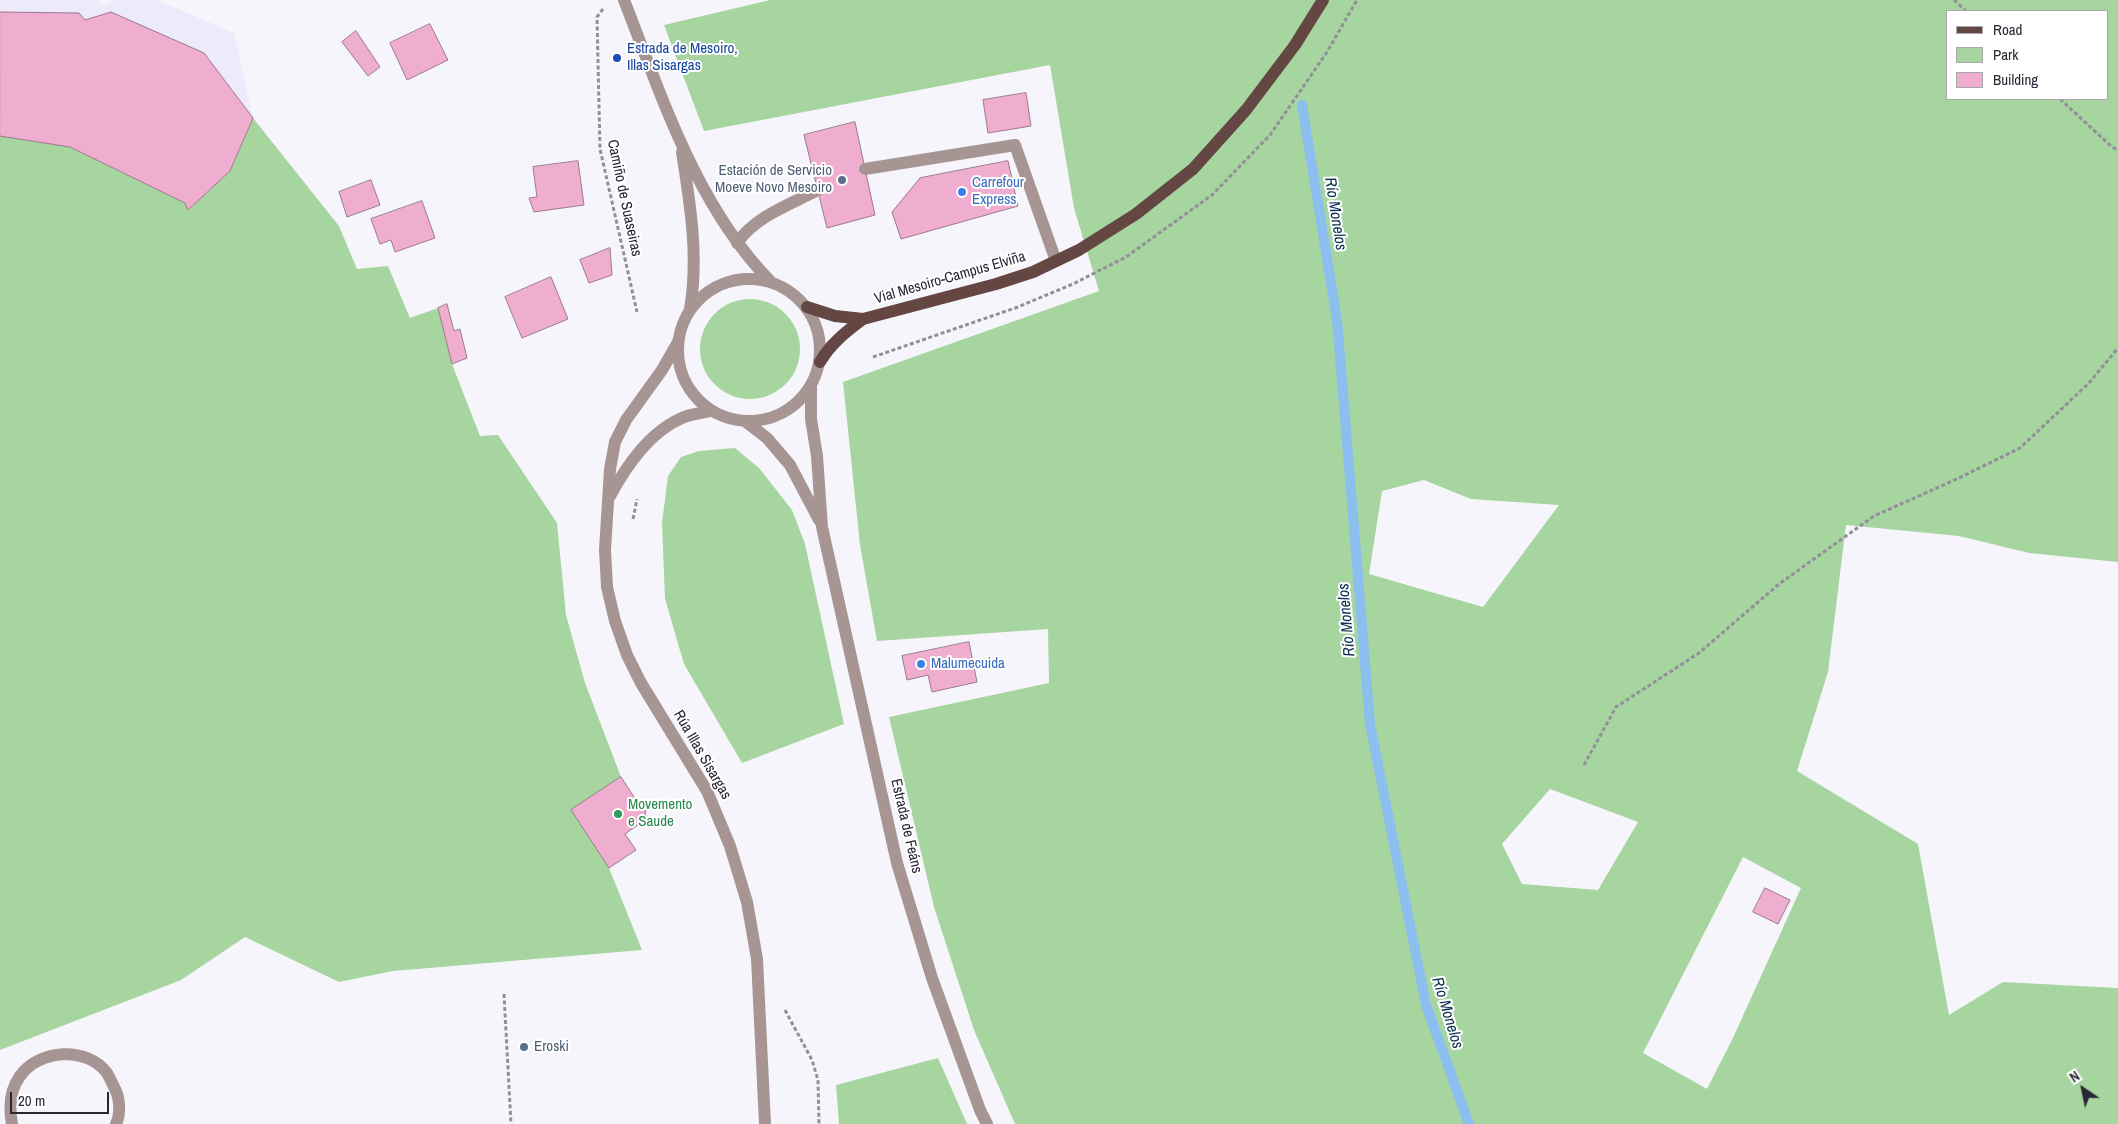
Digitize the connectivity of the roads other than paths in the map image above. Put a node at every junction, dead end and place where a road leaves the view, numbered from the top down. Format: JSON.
{"nodes":[{"id":1,"x":624,"y":0,"type":"edge"},
{"id":2,"x":1323,"y":0,"type":"edge"},
{"id":3,"x":680,"y":140,"type":"junction"},
{"id":4,"x":866,"y":169,"type":"dead end"},
{"id":5,"x":818,"y":190,"type":"dead end"},
{"id":6,"x":737,"y":243,"type":"junction"},
{"id":7,"x":1056,"y":260,"type":"junction"},
{"id":8,"x":770,"y":281,"type":"junction"},
{"id":9,"x":807,"y":307,"type":"junction"},
{"id":10,"x":689,"y":311,"type":"junction"},
{"id":11,"x":863,"y":319,"type":"junction"},
{"id":12,"x":678,"y":342,"type":"junction"},
{"id":13,"x":820,"y":362,"type":"junction"},
{"id":14,"x":810,"y":386,"type":"junction"},
{"id":15,"x":711,"y":411,"type":"junction"},
{"id":16,"x":746,"y":422,"type":"junction"},
{"id":17,"x":609,"y":498,"type":"junction"},
{"id":18,"x":822,"y":527,"type":"junction"},
{"id":19,"x":0,"y":1116,"type":"edge"},
{"id":20,"x":12,"y":1123,"type":"edge"},
{"id":21,"x":116,"y":1124,"type":"edge"},
{"id":22,"x":765,"y":1124,"type":"edge"},
{"id":23,"x":987,"y":1124,"type":"edge"}],
"edges":[{"from":1,"to":3,"type":"street"},
{"from":2,"to":7,"type":"main road","name":"Vial Mesoiro-Campus Elviña"},
{"from":3,"to":6,"type":"street"},
{"from":3,"to":10,"type":"street"},
{"from":4,"to":7,"type":"street"},
{"from":5,"to":6,"type":"street"},
{"from":6,"to":8,"type":"street"},
{"from":7,"to":11,"type":"main road","name":"Vial Mesoiro-Campus Elviña"},
{"from":8,"to":9,"type":"street","name":"Estrada de Feáns"},
{"from":8,"to":10,"type":"street","name":"Estrada de Feáns"},
{"from":9,"to":11,"type":"main road","name":"Vial Mesoiro-Campus Elviña"},
{"from":9,"to":13,"type":"street","name":"Estrada de Feáns"},
{"from":10,"to":12,"type":"street","name":"Estrada de Feáns"},
{"from":11,"to":13,"type":"main road","name":"Vial Mesoiro-Campus Elviña"},
{"from":12,"to":15,"type":"street","name":"Estrada de Feáns"},
{"from":12,"to":17,"type":"street","name":"Rúa Illas Sisargas"},
{"from":13,"to":14,"type":"street","name":"Estrada de Feáns"},
{"from":14,"to":16,"type":"street","name":"Estrada de Feáns"},
{"from":14,"to":18,"type":"street","name":"Estrada de Feáns"},
{"from":15,"to":16,"type":"street","name":"Estrada de Feáns"},
{"from":15,"to":17,"type":"street","name":"Rúa Illas Sisargas"},
{"from":16,"to":18,"type":"street","name":"Estrada de Feáns"},
{"from":17,"to":22,"type":"street","name":"Rúa Illas Sisargas"},
{"from":18,"to":23,"type":"street","name":"Estrada de Feáns"},
{"from":19,"to":20,"type":"street"},
{"from":20,"to":21,"type":"street"}]}
